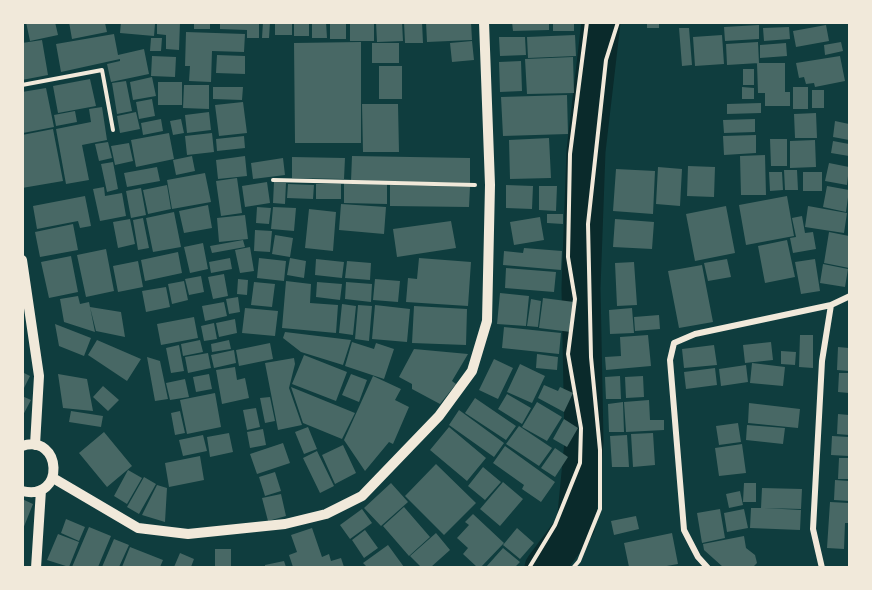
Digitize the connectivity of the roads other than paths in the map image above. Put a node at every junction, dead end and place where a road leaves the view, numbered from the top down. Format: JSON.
{"nodes":[{"id":1,"x":484,"y":22,"type":"edge"},
{"id":2,"x":22,"y":260,"type":"edge"},
{"id":3,"x":849,"y":296,"type":"edge"},
{"id":4,"x":831,"y":304,"type":"junction"},
{"id":5,"x":35,"y":445,"type":"junction"},
{"id":6,"x":22,"y":446,"type":"edge"},
{"id":7,"x":53,"y":478,"type":"junction"},
{"id":8,"x":41,"y":490,"type":"junction"},
{"id":9,"x":22,"y":491,"type":"edge"},
{"id":10,"x":36,"y":567,"type":"edge"},
{"id":11,"x":708,"y":567,"type":"edge"},
{"id":12,"x":822,"y":567,"type":"edge"}],
"edges":[{"from":1,"to":7,"type":"street"},
{"from":2,"to":5,"type":"street"},
{"from":3,"to":4,"type":"street"},
{"from":4,"to":11,"type":"street"},
{"from":4,"to":12,"type":"street"},
{"from":5,"to":6,"type":"street"},
{"from":5,"to":7,"type":"street"},
{"from":7,"to":8,"type":"street"},
{"from":8,"to":9,"type":"street"},
{"from":8,"to":10,"type":"street"}]}
